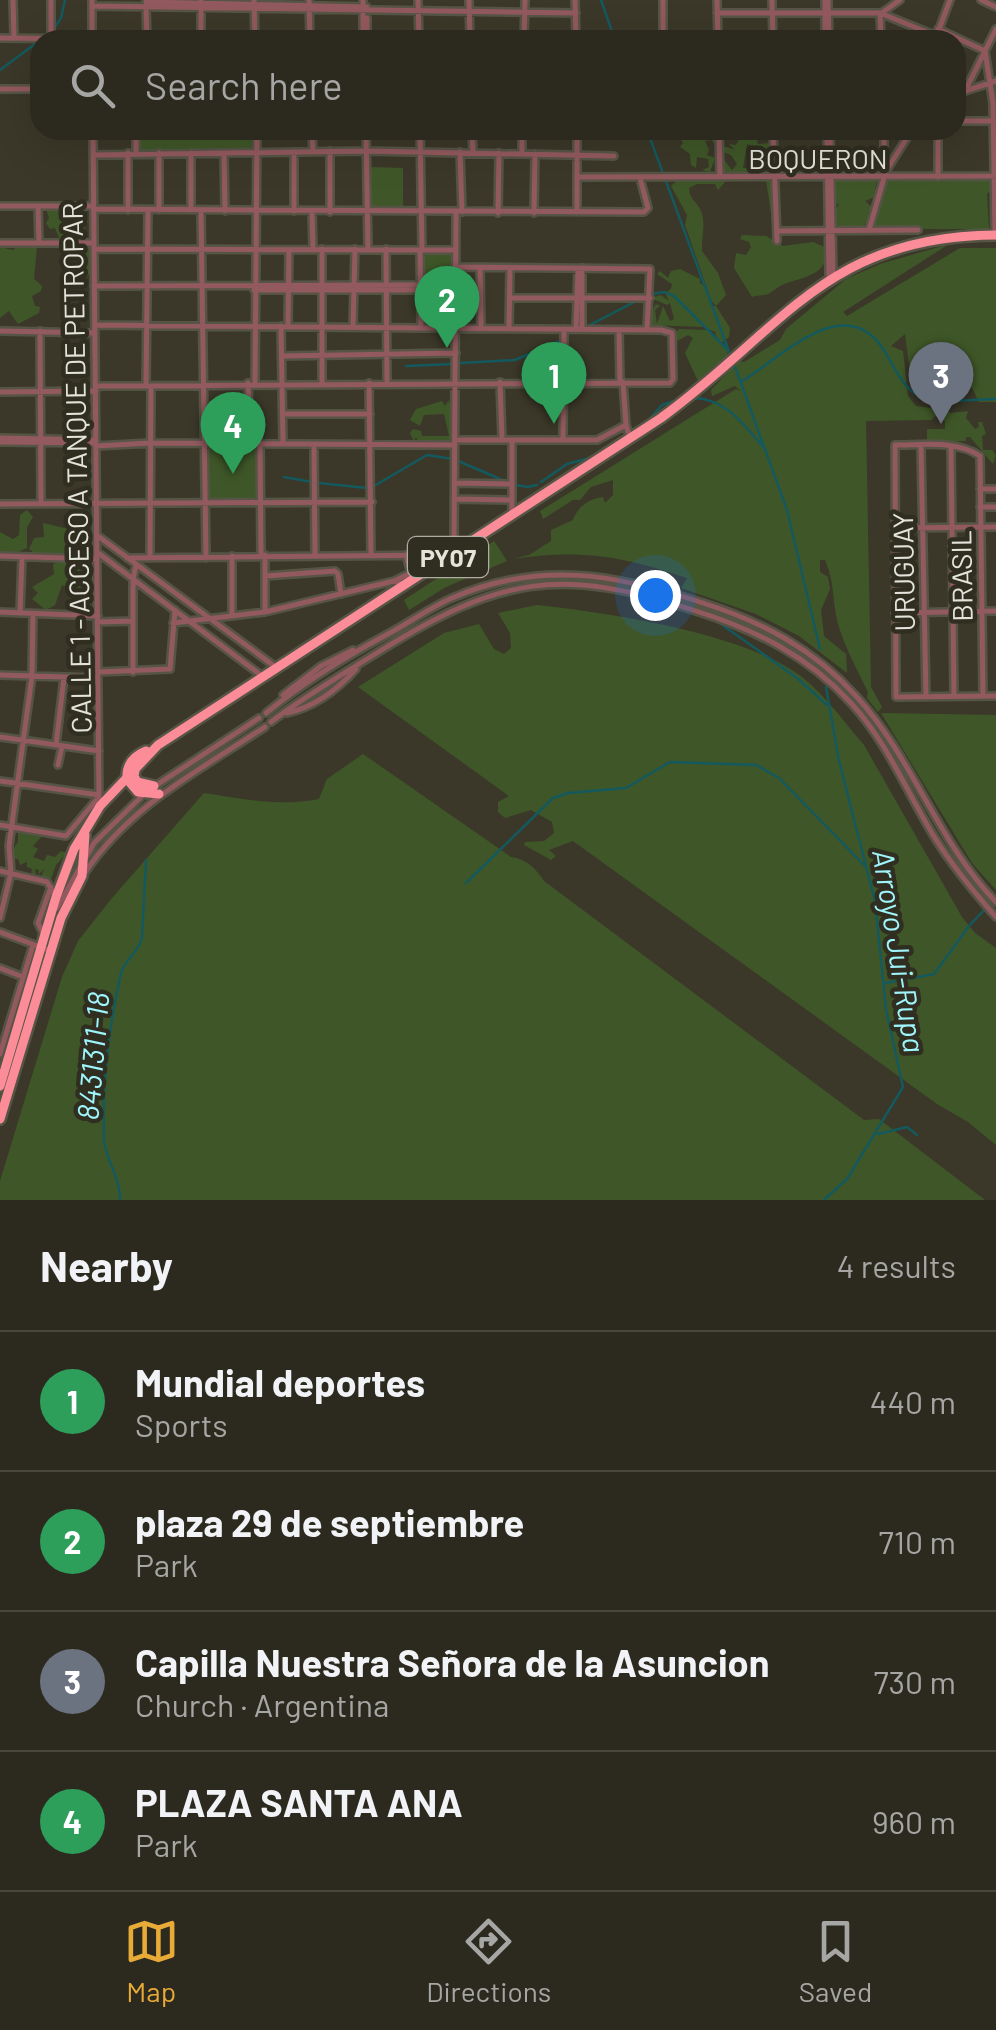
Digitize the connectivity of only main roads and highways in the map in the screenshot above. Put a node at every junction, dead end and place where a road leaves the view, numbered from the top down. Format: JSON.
{"nodes":[{"id":1,"x":996,"y":235,"type":"edge"},
{"id":2,"x":158,"y":745,"type":"junction"},
{"id":3,"x":136,"y":765,"type":"junction"},
{"id":4,"x":127,"y":774,"type":"junction"},
{"id":5,"x":98,"y":803,"type":"junction"},
{"id":6,"x":43,"y":945,"type":"junction"},
{"id":7,"x":3,"y":1056,"type":"edge"},
{"id":8,"x":0,"y":1086,"type":"edge"},
{"id":9,"x":0,"y":1119,"type":"edge"}],
"edges":[{"from":1,"to":2,"type":"highway","number":"PY07"},
{"from":2,"to":3,"type":"highway","number":"PY07"},
{"from":2,"to":4,"type":"highway"},
{"from":3,"to":4,"type":"highway","number":"PY07"},
{"from":3,"to":4,"type":"highway"},
{"from":4,"to":5,"type":"highway","number":"PY07"},
{"from":5,"to":6,"type":"highway","number":"PY07"},
{"from":5,"to":6,"type":"highway","number":"PY07"},
{"from":6,"to":7,"type":"highway","number":"PY07"},
{"from":6,"to":9,"type":"highway","number":"PY07"},
{"from":7,"to":8,"type":"highway","number":"PY07"}]}
